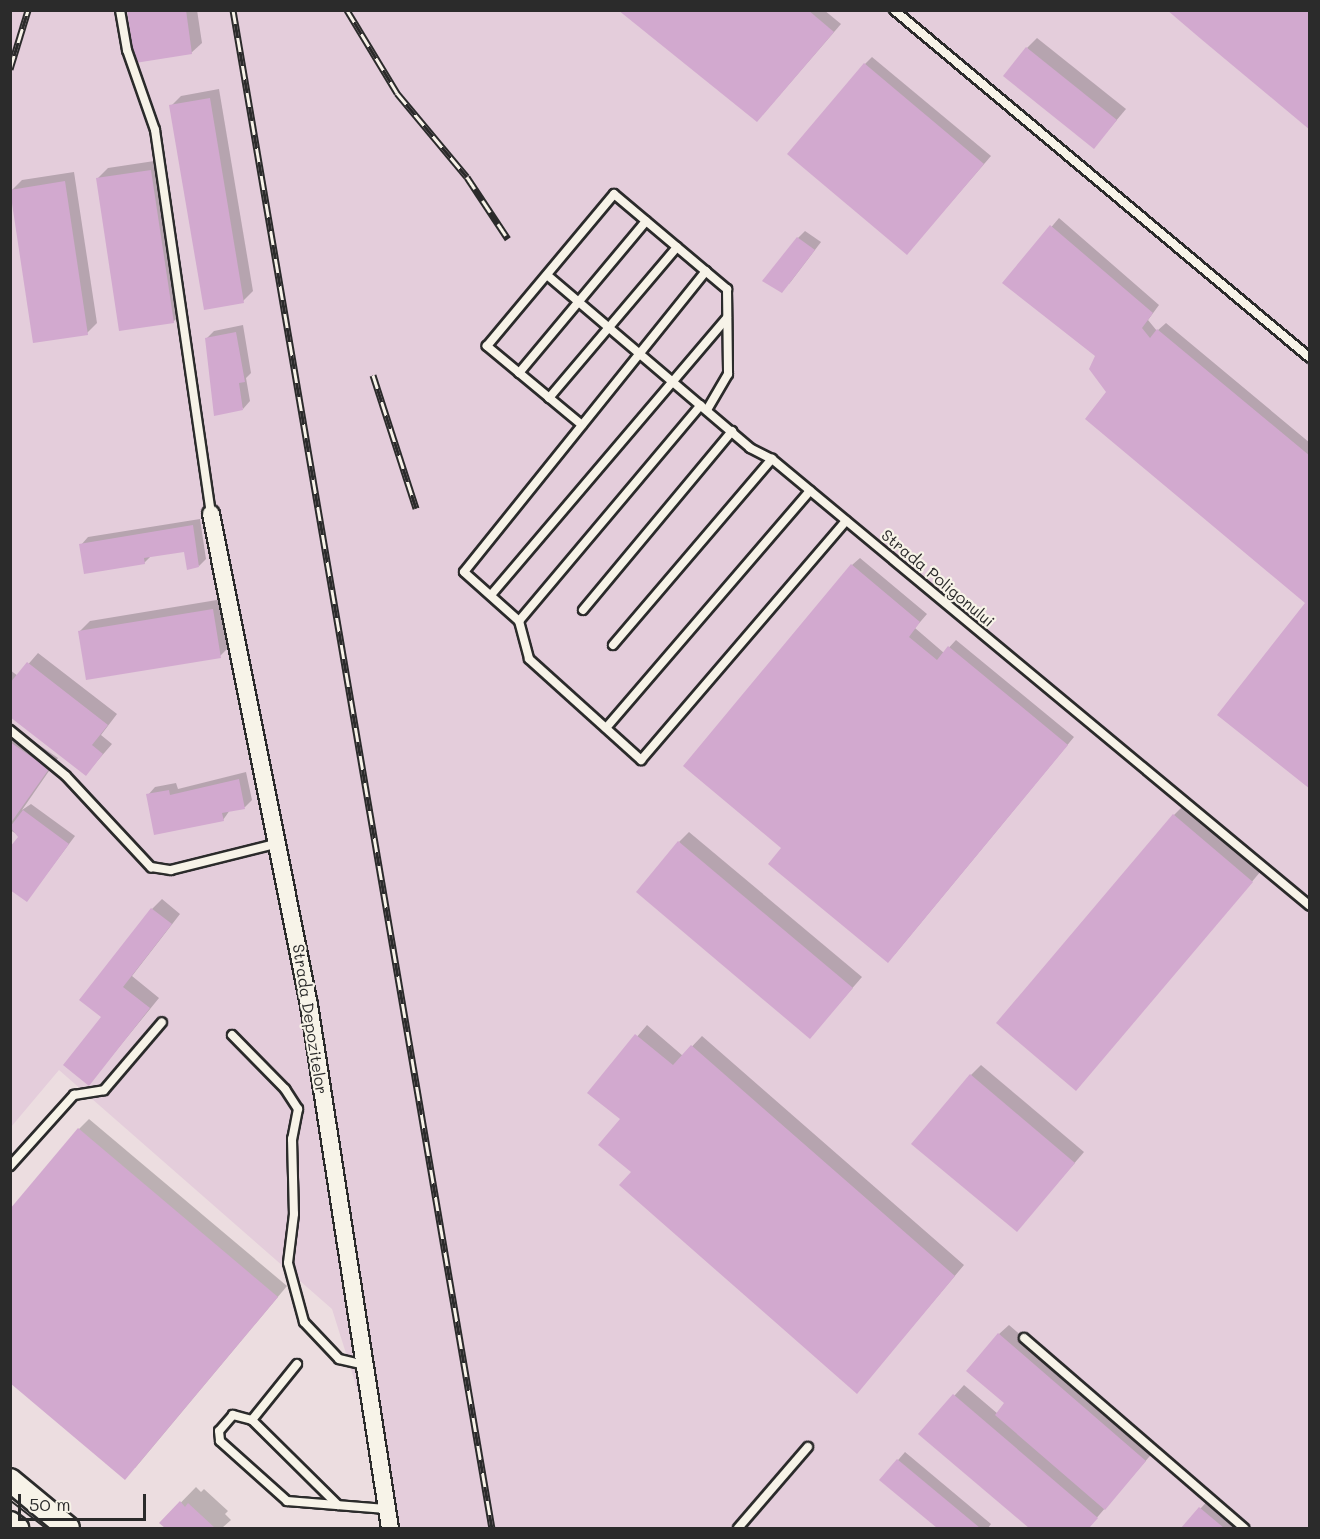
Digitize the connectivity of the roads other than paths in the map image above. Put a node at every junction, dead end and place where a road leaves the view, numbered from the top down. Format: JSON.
{"nodes":[{"id":1,"x":120,"y":10,"type":"edge"},
{"id":2,"x":894,"y":10,"type":"edge"},
{"id":3,"x":646,"y":220,"type":"junction"},
{"id":4,"x":677,"y":247,"type":"junction"},
{"id":5,"x":706,"y":271,"type":"junction"},
{"id":6,"x":547,"y":275,"type":"junction"},
{"id":7,"x":577,"y":301,"type":"junction"},
{"id":8,"x":727,"y":318,"type":"junction"},
{"id":9,"x":608,"y":327,"type":"junction"},
{"id":10,"x":640,"y":355,"type":"junction"},
{"id":11,"x":1310,"y":357,"type":"edge"},
{"id":12,"x":519,"y":373,"type":"junction"},
{"id":13,"x":673,"y":381,"type":"junction"},
{"id":14,"x":549,"y":398,"type":"junction"},
{"id":15,"x":704,"y":408,"type":"junction"},
{"id":16,"x":582,"y":425,"type":"junction"},
{"id":17,"x":732,"y":431,"type":"junction"},
{"id":18,"x":772,"y":459,"type":"junction"},
{"id":19,"x":810,"y":491,"type":"junction"},
{"id":20,"x":211,"y":514,"type":"joint"},
{"id":21,"x":846,"y":521,"type":"junction"},
{"id":22,"x":491,"y":595,"type":"junction"},
{"id":23,"x":583,"y":610,"type":"dead end"},
{"id":24,"x":519,"y":621,"type":"junction"},
{"id":25,"x":613,"y":645,"type":"dead end"},
{"id":26,"x":606,"y":728,"type":"junction"},
{"id":27,"x":10,"y":730,"type":"edge"},
{"id":28,"x":279,"y":843,"type":"junction"},
{"id":29,"x":1310,"y":906,"type":"edge"},
{"id":30,"x":162,"y":1022,"type":"dead end"},
{"id":31,"x":232,"y":1035,"type":"dead end"},
{"id":32,"x":10,"y":1166,"type":"edge"},
{"id":33,"x":1024,"y":1338,"type":"dead end"},
{"id":34,"x":297,"y":1365,"type":"dead end"},
{"id":35,"x":364,"y":1365,"type":"junction"},
{"id":36,"x":252,"y":1420,"type":"junction"},
{"id":37,"x":808,"y":1447,"type":"dead end"},
{"id":38,"x":10,"y":1480,"type":"edge"},
{"id":39,"x":338,"y":1505,"type":"junction"},
{"id":40,"x":386,"y":1509,"type":"junction"},
{"id":41,"x":10,"y":1523,"type":"edge"},
{"id":42,"x":17,"y":1528,"type":"edge"},
{"id":43,"x":69,"y":1528,"type":"edge"},
{"id":44,"x":390,"y":1528,"type":"edge"},
{"id":45,"x":738,"y":1528,"type":"edge"},
{"id":46,"x":1244,"y":1528,"type":"edge"}],
"edges":[{"from":1,"to":20,"type":"lane"},
{"from":2,"to":11,"type":"lane"},
{"from":3,"to":4,"type":"lane"},
{"from":3,"to":6,"type":"lane"},
{"from":3,"to":7,"type":"lane"},
{"from":4,"to":5,"type":"lane"},
{"from":4,"to":9,"type":"lane"},
{"from":5,"to":8,"type":"lane"},
{"from":5,"to":10,"type":"lane"},
{"from":6,"to":7,"type":"lane","name":"Strada Poligonului"},
{"from":6,"to":12,"type":"lane"},
{"from":7,"to":9,"type":"lane","name":"Strada Poligonului"},
{"from":7,"to":12,"type":"lane"},
{"from":8,"to":13,"type":"lane"},
{"from":8,"to":15,"type":"lane"},
{"from":9,"to":10,"type":"lane","name":"Strada Poligonului"},
{"from":9,"to":14,"type":"lane"},
{"from":10,"to":13,"type":"lane","name":"Strada Poligonului"},
{"from":10,"to":16,"type":"lane"},
{"from":12,"to":14,"type":"lane"},
{"from":13,"to":15,"type":"lane","name":"Strada Poligonului"},
{"from":13,"to":22,"type":"lane"},
{"from":14,"to":16,"type":"lane"},
{"from":15,"to":17,"type":"lane","name":"Strada Poligonului"},
{"from":15,"to":24,"type":"lane"},
{"from":16,"to":22,"type":"lane"},
{"from":17,"to":18,"type":"lane","name":"Strada Poligonului"},
{"from":17,"to":23,"type":"lane"},
{"from":18,"to":19,"type":"lane","name":"Strada Poligonului"},
{"from":18,"to":25,"type":"lane"},
{"from":19,"to":21,"type":"lane","name":"Strada Poligonului"},
{"from":19,"to":26,"type":"lane"},
{"from":20,"to":28,"type":"street","name":"Strada Depozitelor"},
{"from":21,"to":26,"type":"lane"},
{"from":21,"to":29,"type":"lane","name":"Strada Poligonului"},
{"from":22,"to":24,"type":"lane"},
{"from":24,"to":26,"type":"lane"},
{"from":27,"to":28,"type":"lane"},
{"from":28,"to":35,"type":"street","name":"Strada Depozitelor"},
{"from":30,"to":32,"type":"lane"},
{"from":31,"to":35,"type":"lane"},
{"from":33,"to":46,"type":"lane"},
{"from":34,"to":36,"type":"lane"},
{"from":35,"to":40,"type":"street","name":"Strada Depozitelor"},
{"from":36,"to":39,"type":"lane"},
{"from":36,"to":39,"type":"lane"},
{"from":37,"to":45,"type":"lane"},
{"from":38,"to":43,"type":"main road"},
{"from":39,"to":40,"type":"lane"},
{"from":40,"to":44,"type":"street","name":"Strada Depozitelor"},
{"from":41,"to":42,"type":"main road"}]}
